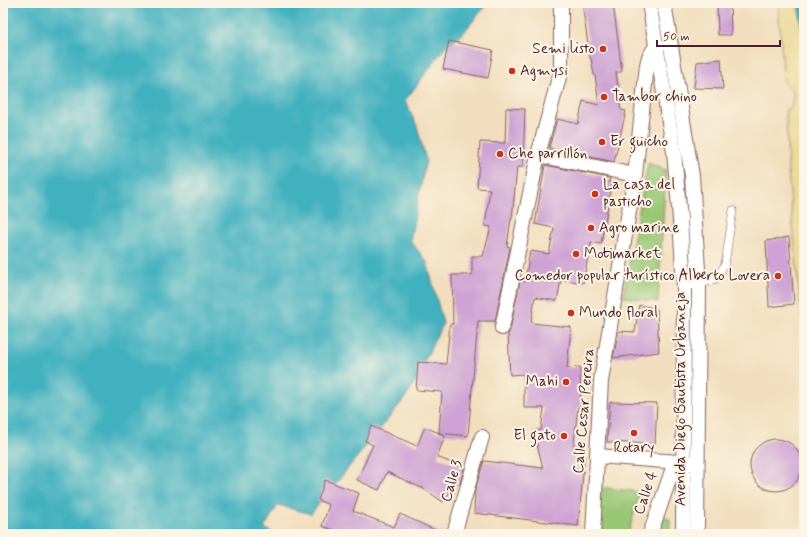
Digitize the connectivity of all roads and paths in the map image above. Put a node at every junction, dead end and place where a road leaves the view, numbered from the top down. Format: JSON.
{"nodes":[{"id":1,"x":561,"y":3,"type":"edge"},
{"id":2,"x":649,"y":3,"type":"edge"},
{"id":3,"x":664,"y":3,"type":"edge"},
{"id":4,"x":670,"y":41,"type":"junction"},
{"id":5,"x":656,"y":46,"type":"junction"},
{"id":6,"x":538,"y":155,"type":"junction"},
{"id":7,"x":635,"y":175,"type":"junction"},
{"id":8,"x":733,"y":210,"type":"dead end"},
{"id":9,"x":699,"y":285,"type":"junction"},
{"id":10,"x":684,"y":286,"type":"junction"},
{"id":11,"x":502,"y":328,"type":"dead end"},
{"id":12,"x":482,"y":437,"type":"dead end"},
{"id":13,"x":597,"y":456,"type":"junction"},
{"id":14,"x":679,"y":463,"type":"junction"},
{"id":15,"x":697,"y":464,"type":"junction"},
{"id":16,"x":658,"y":512,"type":"junction"},
{"id":17,"x":683,"y":530,"type":"edge"},
{"id":18,"x":454,"y":534,"type":"edge"},
{"id":19,"x":593,"y":534,"type":"edge"},
{"id":20,"x":650,"y":534,"type":"edge"},
{"id":21,"x":697,"y":534,"type":"edge"}],
"edges":[{"from":1,"to":6,"type":"street"},
{"from":2,"to":5,"type":"street","name":"Avenida Diego Bautista Urbaneja"},
{"from":3,"to":4,"type":"street","name":"Avenida Diego Bautista Urbaneja"},
{"from":4,"to":5,"type":"street"},
{"from":4,"to":9,"type":"street","name":"Avenida Diego Bautista Urbaneja"},
{"from":5,"to":7,"type":"street","name":"Calle Cesar Pereira"},
{"from":5,"to":10,"type":"street","name":"Avenida Diego Bautista Urbaneja"},
{"from":6,"to":7,"type":"street"},
{"from":6,"to":11,"type":"street"},
{"from":7,"to":13,"type":"street","name":"Calle Cesar Pereira"},
{"from":8,"to":9,"type":"lane"},
{"from":9,"to":10,"type":"lane"},
{"from":9,"to":15,"type":"street","name":"Avenida Diego Bautista Urbaneja"},
{"from":10,"to":14,"type":"street","name":"Avenida Diego Bautista Urbaneja"},
{"from":12,"to":18,"type":"street","name":"Calle 3"},
{"from":13,"to":14,"type":"street"},
{"from":13,"to":19,"type":"street","name":"Calle Cesar Pereira"},
{"from":14,"to":15,"type":"street"},
{"from":14,"to":16,"type":"street","name":"Calle 4"},
{"from":14,"to":17,"type":"street","name":"Avenida Diego Bautista Urbaneja"},
{"from":15,"to":21,"type":"street","name":"Avenida Diego Bautista Urbaneja"},
{"from":16,"to":17,"type":"street"},
{"from":16,"to":20,"type":"street","name":"Calle 4"}]}
